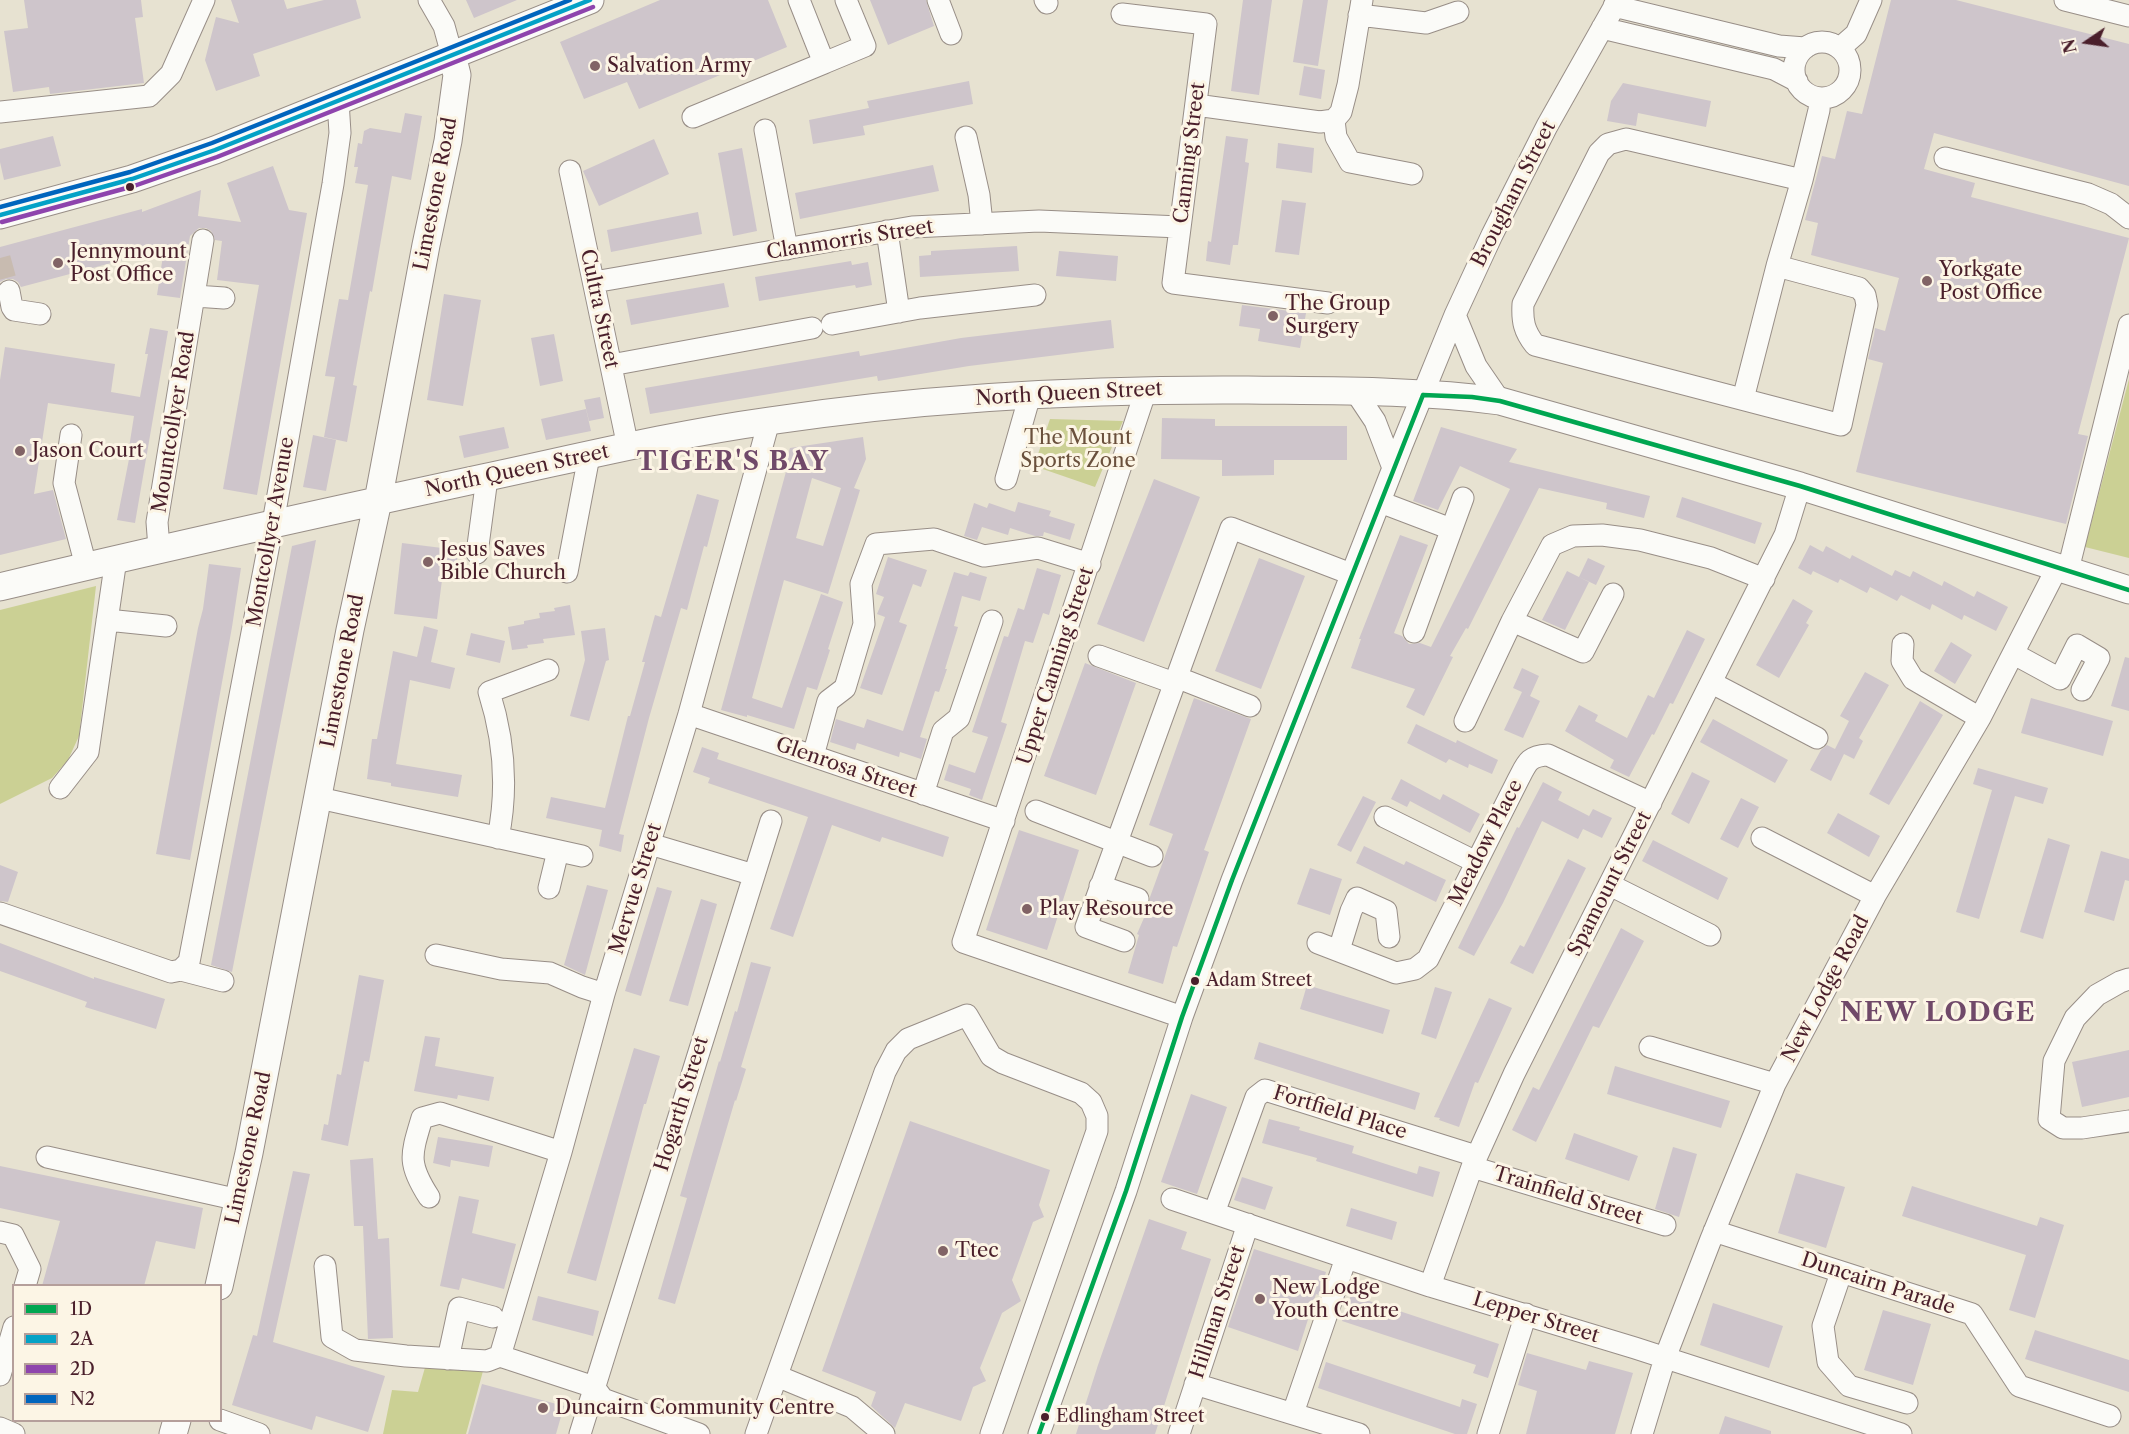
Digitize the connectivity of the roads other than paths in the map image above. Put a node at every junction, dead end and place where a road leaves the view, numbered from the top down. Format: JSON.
{"nodes":[{"id":1,"x":204,"y":0,"type":"edge"},
{"id":2,"x":429,"y":0,"type":"edge"},
{"id":3,"x":590,"y":0,"type":"edge"},
{"id":4,"x":799,"y":0,"type":"edge"},
{"id":5,"x":846,"y":0,"type":"edge"},
{"id":6,"x":938,"y":0,"type":"edge"},
{"id":7,"x":1871,"y":0,"type":"edge"},
{"id":8,"x":2065,"y":0,"type":"edge"},
{"id":9,"x":1616,"y":3,"type":"edge"},
{"id":10,"x":1360,"y":8,"type":"edge"},
{"id":11,"x":1458,"y":12,"type":"dead end"},
{"id":12,"x":1122,"y":14,"type":"dead end"},
{"id":13,"x":2129,"y":16,"type":"edge"},
{"id":14,"x":1602,"y":28,"type":"junction"},
{"id":15,"x":951,"y":34,"type":"dead end"},
{"id":16,"x":1805,"y":48,"type":"junction"},
{"id":17,"x":1840,"y":48,"type":"junction"},
{"id":18,"x":452,"y":55,"type":"junction"},
{"id":19,"x":824,"y":63,"type":"junction"},
{"id":20,"x":1797,"y":81,"type":"junction"},
{"id":21,"x":1820,"y":98,"type":"junction"},
{"id":22,"x":338,"y":101,"type":"junction"},
{"id":23,"x":1196,"y":105,"type":"junction"},
{"id":24,"x":0,"y":112,"type":"edge"},
{"id":25,"x":693,"y":117,"type":"dead end"},
{"id":26,"x":1334,"y":120,"type":"junction"},
{"id":27,"x":765,"y":130,"type":"dead end"},
{"id":28,"x":966,"y":137,"type":"dead end"},
{"id":29,"x":1945,"y":158,"type":"dead end"},
{"id":30,"x":570,"y":171,"type":"dead end"},
{"id":31,"x":1412,"y":174,"type":"dead end"},
{"id":32,"x":1802,"y":180,"type":"junction"},
{"id":33,"x":0,"y":215,"type":"edge"},
{"id":34,"x":2129,"y":218,"type":"edge"},
{"id":35,"x":982,"y":224,"type":"junction"},
{"id":36,"x":1180,"y":227,"type":"junction"},
{"id":37,"x":886,"y":231,"type":"junction"},
{"id":38,"x":203,"y":240,"type":"dead end"},
{"id":39,"x":787,"y":249,"type":"junction"},
{"id":40,"x":1777,"y":266,"type":"junction"},
{"id":41,"x":594,"y":282,"type":"junction"},
{"id":42,"x":9,"y":291,"type":"tunnel mouth"},
{"id":43,"x":1035,"y":294,"type":"dead end"},
{"id":44,"x":195,"y":296,"type":"junction"},
{"id":45,"x":224,"y":298,"type":"dead end"},
{"id":46,"x":1328,"y":303,"type":"dead end"},
{"id":47,"x":899,"y":312,"type":"junction"},
{"id":48,"x":40,"y":314,"type":"dead end"},
{"id":49,"x":1455,"y":315,"type":"junction"},
{"id":50,"x":2129,"y":325,"type":"edge"},
{"id":51,"x":611,"y":365,"type":"junction"},
{"id":52,"x":1146,"y":390,"type":"junction"},
{"id":53,"x":1355,"y":391,"type":"junction"},
{"id":54,"x":1030,"y":394,"type":"junction"},
{"id":55,"x":1423,"y":395,"type":"junction"},
{"id":56,"x":1743,"y":399,"type":"junction"},
{"id":57,"x":1500,"y":401,"type":"junction"},
{"id":58,"x":769,"y":421,"type":"junction"},
{"id":59,"x":72,"y":435,"type":"dead end"},
{"id":60,"x":628,"y":447,"type":"junction"},
{"id":61,"x":589,"y":456,"type":"junction"},
{"id":62,"x":1393,"y":468,"type":"junction"},
{"id":63,"x":487,"y":478,"type":"junction"},
{"id":64,"x":1006,"y":479,"type":"dead end"},
{"id":65,"x":1800,"y":486,"type":"junction"},
{"id":66,"x":1462,"y":498,"type":"dead end"},
{"id":67,"x":378,"y":501,"type":"junction"},
{"id":68,"x":1380,"y":502,"type":"junction"},
{"id":69,"x":273,"y":523,"type":"junction"},
{"id":70,"x":1451,"y":530,"type":"junction"},
{"id":71,"x":159,"y":548,"type":"junction"},
{"id":72,"x":477,"y":553,"type":"dead end"},
{"id":73,"x":116,"y":559,"type":"junction"},
{"id":74,"x":1089,"y":564,"type":"junction"},
{"id":75,"x":86,"y":566,"type":"junction"},
{"id":76,"x":2063,"y":568,"type":"junction"},
{"id":77,"x":567,"y":572,"type":"dead end"},
{"id":78,"x":1351,"y":574,"type":"junction"},
{"id":79,"x":1764,"y":579,"type":"junction"},
{"id":80,"x":0,"y":587,"type":"edge"},
{"id":81,"x":2129,"y":590,"type":"edge"},
{"id":82,"x":1613,"y":594,"type":"dead end"},
{"id":83,"x":107,"y":620,"type":"junction"},
{"id":84,"x":992,"y":621,"type":"dead end"},
{"id":85,"x":1512,"y":621,"type":"junction"},
{"id":86,"x":166,"y":626,"type":"dead end"},
{"id":87,"x":1414,"y":632,"type":"dead end"},
{"id":88,"x":1903,"y":644,"type":"dead end"},
{"id":89,"x":2014,"y":654,"type":"junction"},
{"id":90,"x":1099,"y":656,"type":"dead end"},
{"id":91,"x":548,"y":670,"type":"dead end"},
{"id":92,"x":1175,"y":680,"type":"junction"},
{"id":93,"x":1712,"y":683,"type":"junction"},
{"id":94,"x":2082,"y":690,"type":"dead end"},
{"id":95,"x":1250,"y":706,"type":"dead end"},
{"id":96,"x":689,"y":714,"type":"junction"},
{"id":97,"x":1980,"y":718,"type":"junction"},
{"id":98,"x":1465,"y":721,"type":"dead end"},
{"id":99,"x":1817,"y":738,"type":"dead end"},
{"id":100,"x":813,"y":756,"type":"junction"},
{"id":101,"x":60,"y":788,"type":"dead end"},
{"id":102,"x":923,"y":794,"type":"junction"},
{"id":103,"x":319,"y":798,"type":"junction"},
{"id":104,"x":1651,"y":803,"type":"junction"},
{"id":105,"x":1036,"y":811,"type":"dead end"},
{"id":106,"x":1385,"y":817,"type":"dead end"},
{"id":107,"x":771,"y":820,"type":"dead end"},
{"id":108,"x":1004,"y":821,"type":"junction"},
{"id":109,"x":498,"y":838,"type":"junction"},
{"id":110,"x":1762,"y":838,"type":"dead end"},
{"id":111,"x":1116,"y":842,"type":"junction"},
{"id":112,"x":650,"y":844,"type":"junction"},
{"id":113,"x":558,"y":851,"type":"junction"},
{"id":114,"x":582,"y":856,"type":"dead end"},
{"id":115,"x":1152,"y":856,"type":"dead end"},
{"id":116,"x":1476,"y":862,"type":"junction"},
{"id":117,"x":754,"y":875,"type":"junction"},
{"id":118,"x":1610,"y":885,"type":"junction"},
{"id":119,"x":1100,"y":886,"type":"junction"},
{"id":120,"x":549,"y":888,"type":"dead end"},
{"id":121,"x":1875,"y":896,"type":"junction"},
{"id":122,"x":1138,"y":899,"type":"dead end"},
{"id":123,"x":0,"y":913,"type":"edge"},
{"id":124,"x":1710,"y":935,"type":"dead end"},
{"id":125,"x":1389,"y":937,"type":"dead end"},
{"id":126,"x":1124,"y":941,"type":"dead end"},
{"id":127,"x":1318,"y":943,"type":"dead end"},
{"id":128,"x":1339,"y":950,"type":"junction"},
{"id":129,"x":436,"y":955,"type":"dead end"},
{"id":130,"x":185,"y":966,"type":"junction"},
{"id":131,"x":2129,"y":979,"type":"edge"},
{"id":132,"x":223,"y":981,"type":"dead end"},
{"id":133,"x":604,"y":994,"type":"junction"},
{"id":134,"x":1182,"y":1017,"type":"junction"},
{"id":135,"x":1650,"y":1047,"type":"dead end"},
{"id":136,"x":1775,"y":1084,"type":"junction"},
{"id":137,"x":2129,"y":1121,"type":"edge"},
{"id":138,"x":561,"y":1152,"type":"junction"},
{"id":139,"x":47,"y":1157,"type":"dead end"},
{"id":140,"x":1474,"y":1161,"type":"junction"},
{"id":141,"x":429,"y":1197,"type":"dead end"},
{"id":142,"x":239,"y":1200,"type":"junction"},
{"id":143,"x":1172,"y":1200,"type":"dead end"},
{"id":144,"x":1214,"y":1213,"type":"junction"},
{"id":145,"x":1248,"y":1224,"type":"junction"},
{"id":146,"x":1665,"y":1225,"type":"dead end"},
{"id":147,"x":1714,"y":1231,"type":"junction"},
{"id":148,"x":0,"y":1232,"type":"edge"},
{"id":149,"x":1346,"y":1258,"type":"junction"},
{"id":150,"x":325,"y":1266,"type":"dead end"},
{"id":151,"x":1841,"y":1273,"type":"junction"},
{"id":152,"x":26,"y":1284,"type":"edge"},
{"id":153,"x":219,"y":1284,"type":"edge"},
{"id":154,"x":1430,"y":1286,"type":"junction"},
{"id":155,"x":1526,"y":1314,"type":"junction"},
{"id":156,"x":493,"y":1317,"type":"dead end"},
{"id":157,"x":12,"y":1334,"type":"edge"},
{"id":158,"x":500,"y":1356,"type":"junction"},
{"id":159,"x":1665,"y":1358,"type":"junction"},
{"id":160,"x":448,"y":1359,"type":"junction"},
{"id":161,"x":0,"y":1375,"type":"edge"},
{"id":162,"x":777,"y":1376,"type":"junction"},
{"id":163,"x":1195,"y":1384,"type":"junction"},
{"id":164,"x":594,"y":1387,"type":"junction"},
{"id":165,"x":1907,"y":1403,"type":"dead end"},
{"id":166,"x":1293,"y":1413,"type":"junction"},
{"id":167,"x":2110,"y":1416,"type":"dead end"},
{"id":168,"x":222,"y":1421,"type":"edge"},
{"id":169,"x":0,"y":1428,"type":"edge"},
{"id":170,"x":14,"y":1434,"type":"edge"},
{"id":171,"x":259,"y":1434,"type":"edge"},
{"id":172,"x":580,"y":1434,"type":"edge"},
{"id":173,"x":699,"y":1434,"type":"edge"},
{"id":174,"x":756,"y":1434,"type":"edge"},
{"id":175,"x":884,"y":1434,"type":"edge"},
{"id":176,"x":991,"y":1434,"type":"edge"},
{"id":177,"x":1039,"y":1434,"type":"edge"},
{"id":178,"x":1179,"y":1434,"type":"edge"},
{"id":179,"x":1359,"y":1434,"type":"edge"},
{"id":180,"x":1488,"y":1434,"type":"edge"},
{"id":181,"x":1642,"y":1434,"type":"edge"},
{"id":182,"x":1900,"y":1434,"type":"edge"}],
"edges":[{"from":1,"to":24,"type":"street"},
{"from":2,"to":18,"type":"street"},
{"from":3,"to":18,"type":"main road"},
{"from":4,"to":19,"type":"street"},
{"from":5,"to":19,"type":"street"},
{"from":6,"to":15,"type":"street"},
{"from":7,"to":17,"type":"street"},
{"from":8,"to":13,"type":"street"},
{"from":9,"to":14,"type":"street","name":"Brougham Street"},
{"from":9,"to":16,"type":"street"},
{"from":10,"to":11,"type":"street"},
{"from":10,"to":26,"type":"street"},
{"from":12,"to":23,"type":"street","name":"Canning Street"},
{"from":14,"to":20,"type":"street"},
{"from":14,"to":49,"type":"street","name":"Brougham Street"},
{"from":16,"to":17,"type":"street"},
{"from":16,"to":20,"type":"street"},
{"from":17,"to":21,"type":"street"},
{"from":18,"to":22,"type":"main road"},
{"from":18,"to":67,"type":"main road","name":"Limestone Road"},
{"from":19,"to":25,"type":"street"},
{"from":20,"to":21,"type":"street"},
{"from":21,"to":32,"type":"street"},
{"from":22,"to":33,"type":"main road"},
{"from":22,"to":69,"type":"street","name":"Montcollyer Avenue"},
{"from":23,"to":26,"type":"street"},
{"from":23,"to":36,"type":"street","name":"Canning Street"},
{"from":26,"to":31,"type":"street"},
{"from":27,"to":39,"type":"street"},
{"from":28,"to":35,"type":"street"},
{"from":29,"to":34,"type":"street"},
{"from":30,"to":41,"type":"street","name":"Cultra Street"},
{"from":32,"to":40,"type":"street"},
{"from":32,"to":56,"type":"street"},
{"from":35,"to":36,"type":"street","name":"Clanmorris Street"},
{"from":35,"to":37,"type":"street","name":"Clanmorris Street"},
{"from":36,"to":46,"type":"street","name":"Canning Street"},
{"from":37,"to":39,"type":"street","name":"Clanmorris Street"},
{"from":37,"to":47,"type":"street"},
{"from":38,"to":44,"type":"street","name":"Mountcollyer Road"},
{"from":39,"to":41,"type":"street","name":"Clanmorris Street"},
{"from":40,"to":56,"type":"street"},
{"from":40,"to":56,"type":"street"},
{"from":41,"to":51,"type":"street","name":"Cultra Street"},
{"from":42,"to":48,"type":"street"},
{"from":43,"to":47,"type":"street"},
{"from":44,"to":45,"type":"street"},
{"from":44,"to":71,"type":"street","name":"Mountcollyer Road"},
{"from":47,"to":51,"type":"street"},
{"from":49,"to":55,"type":"street","name":"Brougham Street"},
{"from":49,"to":57,"type":"street"},
{"from":50,"to":76,"type":"street","name":"New Lodge Road"},
{"from":51,"to":60,"type":"street","name":"Cultra Street"},
{"from":52,"to":53,"type":"main road","name":"North Queen Street"},
{"from":52,"to":54,"type":"main road","name":"North Queen Street"},
{"from":52,"to":74,"type":"street","name":"Upper Canning Street"},
{"from":53,"to":55,"type":"main road","name":"North Queen Street"},
{"from":53,"to":62,"type":"street"},
{"from":54,"to":58,"type":"main road","name":"North Queen Street"},
{"from":54,"to":64,"type":"street"},
{"from":55,"to":57,"type":"main road","name":"North Queen Street"},
{"from":55,"to":62,"type":"street","name":"Brougham Street"},
{"from":57,"to":65,"type":"main road","name":"North Queen Street"},
{"from":58,"to":60,"type":"main road","name":"North Queen Street"},
{"from":58,"to":96,"type":"street","name":"Mervue Street"},
{"from":59,"to":75,"type":"street"},
{"from":60,"to":61,"type":"main road","name":"North Queen Street"},
{"from":61,"to":63,"type":"main road","name":"North Queen Street"},
{"from":61,"to":77,"type":"street"},
{"from":62,"to":68,"type":"street","name":"Brougham Street"},
{"from":63,"to":67,"type":"main road","name":"North Queen Street"},
{"from":63,"to":72,"type":"street"},
{"from":65,"to":76,"type":"main road","name":"North Queen Street"},
{"from":65,"to":79,"type":"street","name":"Spamount Street"},
{"from":66,"to":70,"type":"street"},
{"from":67,"to":69,"type":"main road","name":"North Queen Street"},
{"from":67,"to":103,"type":"main road","name":"Limestone Road"},
{"from":68,"to":70,"type":"street"},
{"from":68,"to":78,"type":"street","name":"Brougham Street"},
{"from":69,"to":71,"type":"main road","name":"North Queen Street"},
{"from":69,"to":130,"type":"street","name":"Montcollyer Avenue"},
{"from":70,"to":87,"type":"street"},
{"from":71,"to":73,"type":"main road","name":"North Queen Street"},
{"from":73,"to":75,"type":"main road","name":"North Queen Street"},
{"from":73,"to":83,"type":"street"},
{"from":74,"to":100,"type":"street"},
{"from":74,"to":108,"type":"street","name":"Upper Canning Street"},
{"from":75,"to":80,"type":"main road","name":"North Queen Street"},
{"from":76,"to":81,"type":"main road","name":"North Queen Street"},
{"from":76,"to":89,"type":"street","name":"New Lodge Road"},
{"from":78,"to":92,"type":"street"},
{"from":78,"to":134,"type":"street","name":"Brougham Street"},
{"from":79,"to":85,"type":"street"},
{"from":79,"to":93,"type":"street","name":"Spamount Street"},
{"from":82,"to":85,"type":"street"},
{"from":83,"to":86,"type":"street"},
{"from":83,"to":101,"type":"street"},
{"from":84,"to":102,"type":"street"},
{"from":85,"to":98,"type":"street"},
{"from":88,"to":97,"type":"street"},
{"from":89,"to":94,"type":"street"},
{"from":89,"to":97,"type":"street","name":"New Lodge Road"},
{"from":90,"to":92,"type":"street"},
{"from":91,"to":109,"type":"street"},
{"from":92,"to":95,"type":"street"},
{"from":92,"to":111,"type":"street"},
{"from":93,"to":99,"type":"street"},
{"from":93,"to":104,"type":"street","name":"Spamount Street"},
{"from":96,"to":100,"type":"street","name":"Glenrosa Street"},
{"from":96,"to":112,"type":"street","name":"Mervue Street"},
{"from":97,"to":121,"type":"street","name":"New Lodge Road"},
{"from":100,"to":102,"type":"street","name":"Glenrosa Street"},
{"from":102,"to":108,"type":"street","name":"Glenrosa Street"},
{"from":103,"to":109,"type":"street"},
{"from":103,"to":142,"type":"main road","name":"Limestone Road"},
{"from":104,"to":116,"type":"street","name":"Meadow Place"},
{"from":104,"to":118,"type":"street","name":"Spamount Street"},
{"from":105,"to":111,"type":"street"},
{"from":106,"to":116,"type":"street"},
{"from":107,"to":117,"type":"street","name":"Hogarth Street"},
{"from":108,"to":134,"type":"street","name":"Upper Canning Street"},
{"from":109,"to":113,"type":"street"},
{"from":110,"to":121,"type":"street"},
{"from":111,"to":115,"type":"street"},
{"from":111,"to":119,"type":"street"},
{"from":112,"to":117,"type":"street"},
{"from":112,"to":133,"type":"street","name":"Mervue Street"},
{"from":113,"to":114,"type":"street"},
{"from":113,"to":120,"type":"street"},
{"from":116,"to":128,"type":"street","name":"Meadow Place"},
{"from":117,"to":164,"type":"street","name":"Hogarth Street"},
{"from":118,"to":124,"type":"street"},
{"from":118,"to":140,"type":"street","name":"Spamount Street"},
{"from":119,"to":122,"type":"street"},
{"from":119,"to":126,"type":"street"},
{"from":121,"to":136,"type":"street","name":"New Lodge Road"},
{"from":123,"to":130,"type":"street"},
{"from":125,"to":128,"type":"street"},
{"from":127,"to":128,"type":"street","name":"Meadow Place"},
{"from":129,"to":133,"type":"street"},
{"from":130,"to":132,"type":"street"},
{"from":131,"to":137,"type":"street"},
{"from":133,"to":138,"type":"street","name":"Mervue Street"},
{"from":134,"to":177,"type":"street","name":"Brougham Street"},
{"from":135,"to":136,"type":"street"},
{"from":136,"to":147,"type":"street","name":"New Lodge Road"},
{"from":138,"to":141,"type":"street"},
{"from":138,"to":158,"type":"street","name":"Mervue Street"},
{"from":139,"to":142,"type":"street"},
{"from":140,"to":144,"type":"street","name":"Fortfield Place"},
{"from":140,"to":146,"type":"street","name":"Trainfield Street"},
{"from":140,"to":154,"type":"street","name":"Spamount Street"},
{"from":142,"to":153,"type":"main road","name":"Limestone Road"},
{"from":143,"to":144,"type":"street","name":"Lepper Street"},
{"from":144,"to":145,"type":"street","name":"Lepper Street"},
{"from":145,"to":149,"type":"street","name":"Lepper Street"},
{"from":145,"to":163,"type":"street","name":"Hillman Street"},
{"from":147,"to":151,"type":"street","name":"Duncairn Parade"},
{"from":147,"to":159,"type":"street","name":"New Lodge Road"},
{"from":148,"to":152,"type":"street"},
{"from":149,"to":154,"type":"street","name":"Lepper Street"},
{"from":149,"to":166,"type":"street"},
{"from":150,"to":160,"type":"street"},
{"from":151,"to":165,"type":"street"},
{"from":151,"to":167,"type":"street","name":"Duncairn Parade"},
{"from":154,"to":155,"type":"street","name":"Lepper Street"},
{"from":155,"to":159,"type":"street","name":"Lepper Street"},
{"from":155,"to":180,"type":"street"},
{"from":156,"to":160,"type":"street"},
{"from":157,"to":161,"type":"street"},
{"from":158,"to":160,"type":"street"},
{"from":158,"to":164,"type":"street"},
{"from":159,"to":181,"type":"street","name":"New Lodge Road"},
{"from":159,"to":182,"type":"street","name":"Lepper Street"},
{"from":162,"to":174,"type":"street"},
{"from":162,"to":175,"type":"street"},
{"from":162,"to":176,"type":"street"},
{"from":163,"to":166,"type":"street"},
{"from":163,"to":178,"type":"street","name":"Hillman Street"},
{"from":164,"to":172,"type":"street","name":"Hogarth Street"},
{"from":164,"to":173,"type":"street"},
{"from":166,"to":179,"type":"street"},
{"from":168,"to":171,"type":"street"},
{"from":169,"to":170,"type":"street"}]}
